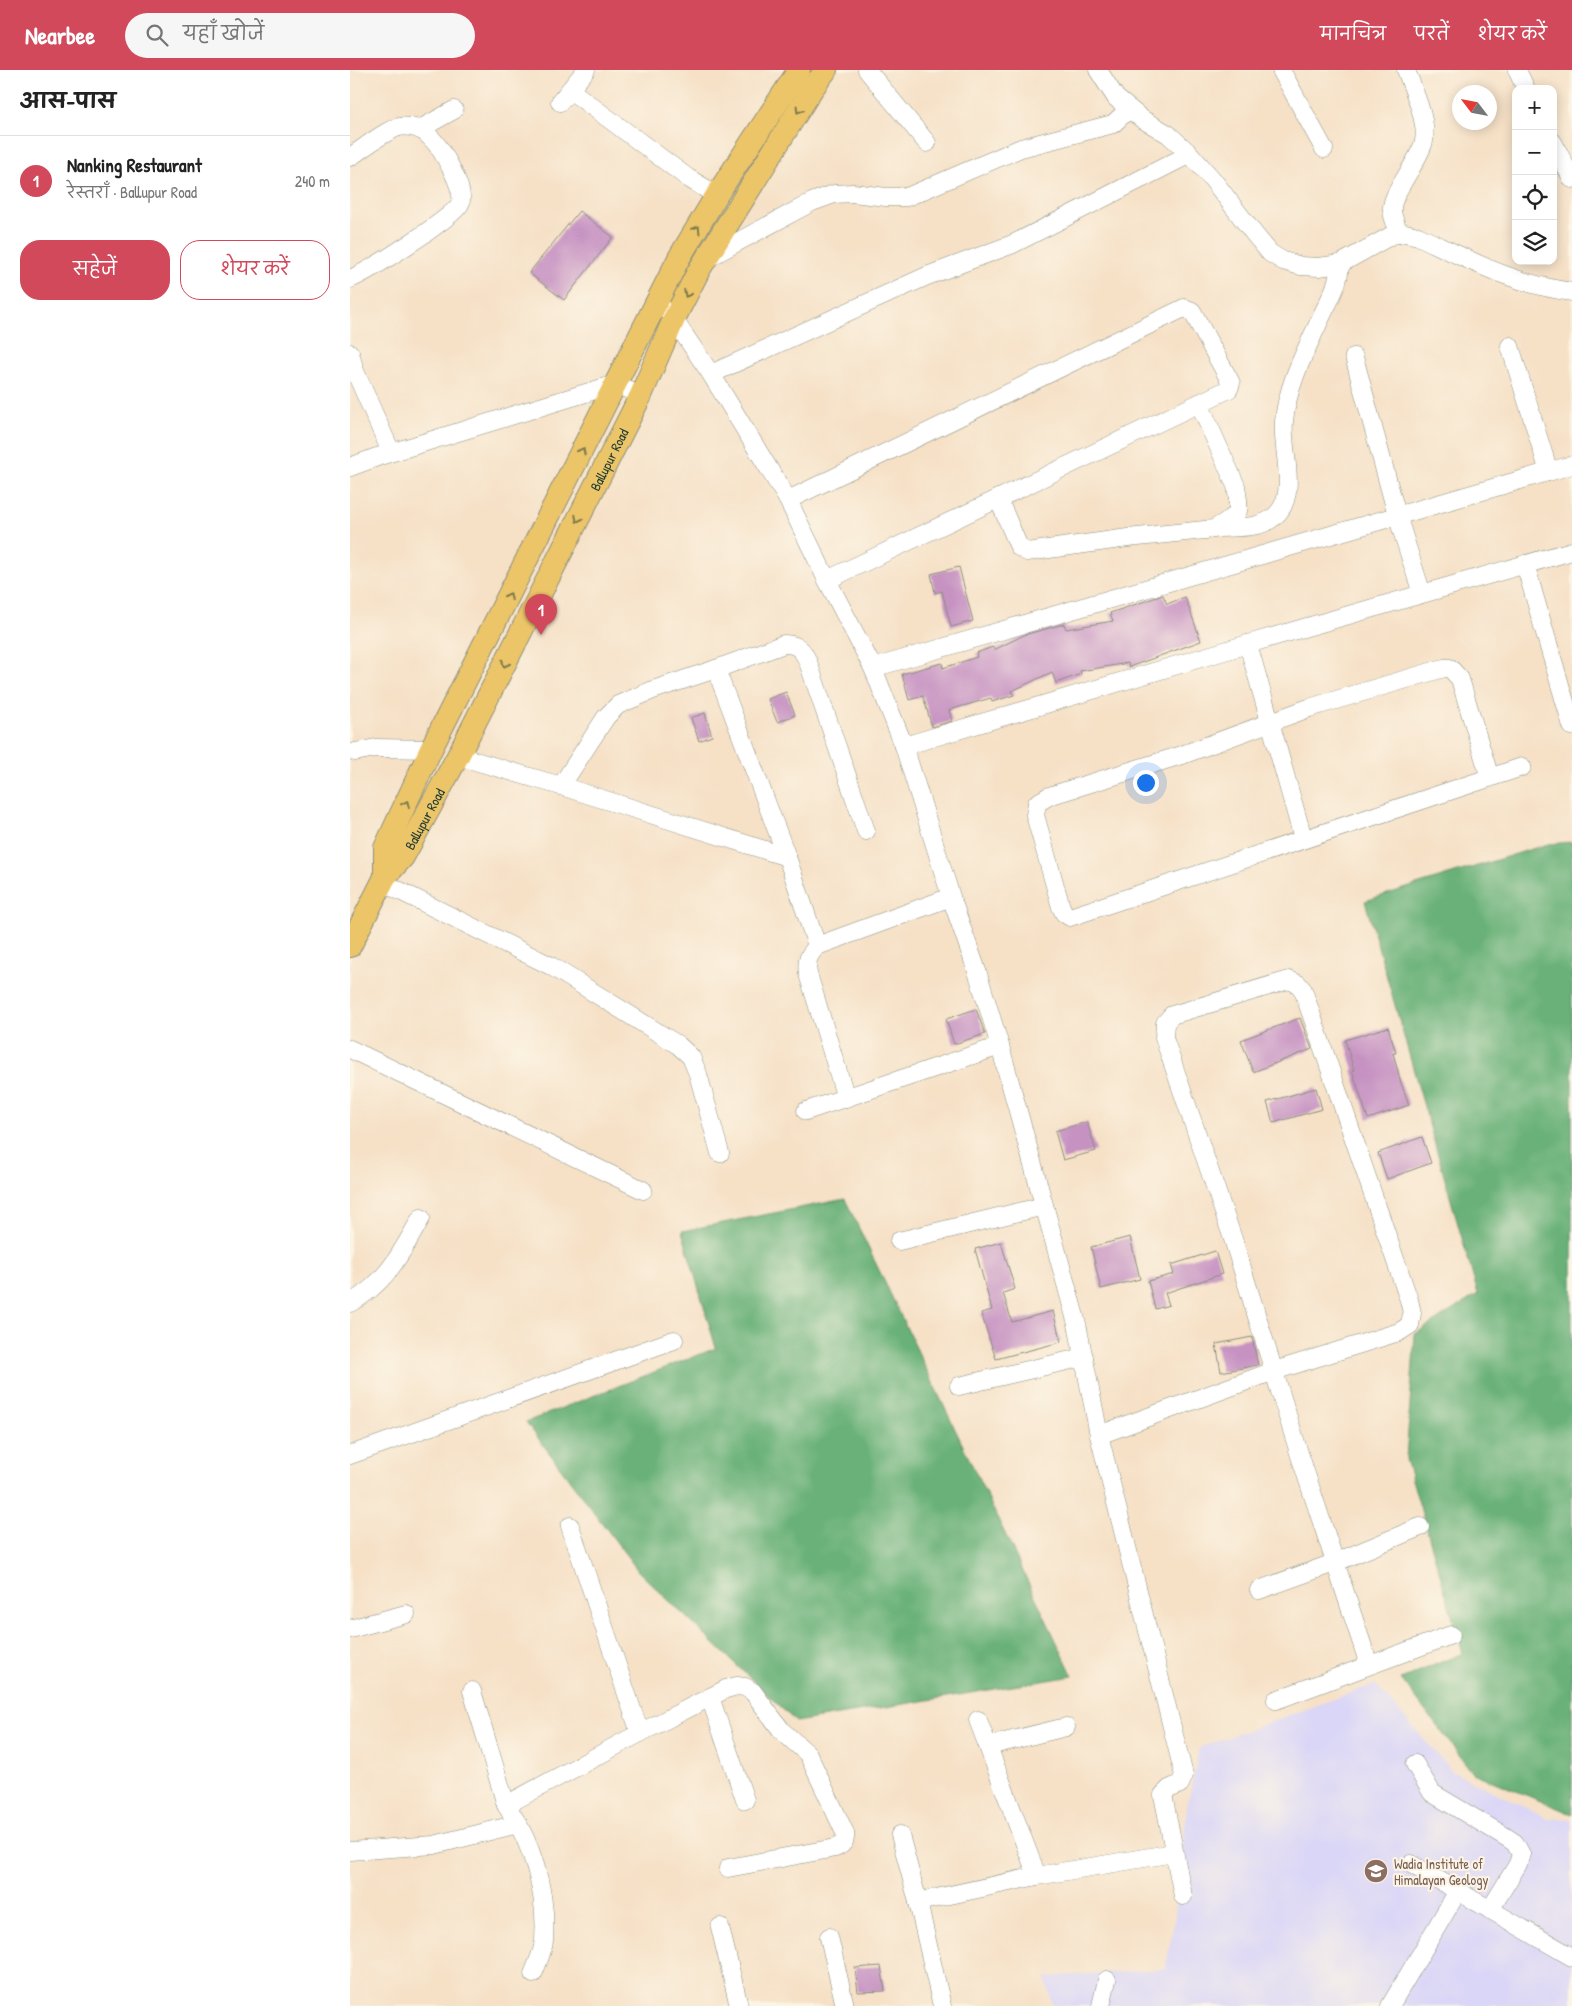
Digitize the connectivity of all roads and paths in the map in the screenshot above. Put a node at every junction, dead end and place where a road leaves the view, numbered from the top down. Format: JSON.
{"nodes":[{"id":1,"x":586,"y":70,"type":"edge"},
{"id":2,"x":826,"y":70,"type":"edge"},
{"id":3,"x":867,"y":70,"type":"edge"},
{"id":4,"x":1098,"y":70,"type":"edge"},
{"id":5,"x":1281,"y":70,"type":"edge"},
{"id":6,"x":1406,"y":70,"type":"edge"},
{"id":7,"x":1517,"y":70,"type":"edge"},
{"id":8,"x":791,"y":73,"type":"edge"},
{"id":9,"x":1524,"y":85,"type":"edge"},
{"id":10,"x":1129,"y":109,"type":"junction"},
{"id":11,"x":454,"y":110,"type":"dead end"},
{"id":12,"x":420,"y":129,"type":"junction"},
{"id":13,"x":927,"y":143,"type":"dead end"},
{"id":14,"x":1324,"y":149,"type":"dead end"},
{"id":15,"x":1557,"y":150,"type":"edge"},
{"id":16,"x":1190,"y":154,"type":"junction"},
{"id":17,"x":350,"y":157,"type":"edge"},
{"id":18,"x":1572,"y":179,"type":"edge"},
{"id":19,"x":718,"y":193,"type":"junction"},
{"id":20,"x":1399,"y":234,"type":"junction"},
{"id":21,"x":706,"y":259,"type":"junction"},
{"id":22,"x":1340,"y":264,"type":"junction"},
{"id":23,"x":350,"y":279,"type":"edge"},
{"id":24,"x":1572,"y":292,"type":"edge"},
{"id":25,"x":660,"y":298,"type":"junction"},
{"id":26,"x":674,"y":319,"type":"junction"},
{"id":27,"x":1510,"y":346,"type":"dead end"},
{"id":28,"x":350,"y":353,"type":"edge"},
{"id":29,"x":1354,"y":357,"type":"dead end"},
{"id":30,"x":711,"y":374,"type":"junction"},
{"id":31,"x":615,"y":384,"type":"junction"},
{"id":32,"x":642,"y":395,"type":"junction"},
{"id":33,"x":1199,"y":403,"type":"junction"},
{"id":34,"x":391,"y":452,"type":"junction"},
{"id":35,"x":1572,"y":465,"type":"edge"},
{"id":36,"x":350,"y":466,"type":"edge"},
{"id":37,"x":1549,"y":472,"type":"junction"},
{"id":38,"x":998,"y":498,"type":"junction"},
{"id":39,"x":788,"y":500,"type":"junction"},
{"id":40,"x":1397,"y":516,"type":"junction"},
{"id":41,"x":1214,"y":528,"type":"junction"},
{"id":42,"x":1572,"y":551,"type":"edge"},
{"id":43,"x":1525,"y":564,"type":"junction"},
{"id":44,"x":827,"y":580,"type":"junction"},
{"id":45,"x":1422,"y":594,"type":"junction"},
{"id":46,"x":1248,"y":644,"type":"junction"},
{"id":47,"x":873,"y":668,"type":"junction"},
{"id":48,"x":716,"y":669,"type":"junction"},
{"id":49,"x":1271,"y":721,"type":"junction"},
{"id":50,"x":1572,"y":726,"type":"edge"},
{"id":51,"x":904,"y":746,"type":"junction"},
{"id":52,"x":431,"y":749,"type":"junction"},
{"id":53,"x":354,"y":752,"type":"dead end"},
{"id":54,"x":458,"y":756,"type":"junction"},
{"id":55,"x":1522,"y":767,"type":"dead end"},
{"id":56,"x":1490,"y":778,"type":"junction"},
{"id":57,"x":561,"y":786,"type":"junction"},
{"id":58,"x":866,"y":831,"type":"dead end"},
{"id":59,"x":1303,"y":838,"type":"junction"},
{"id":60,"x":394,"y":853,"type":"junction"},
{"id":61,"x":787,"y":857,"type":"junction"},
{"id":62,"x":384,"y":879,"type":"junction"},
{"id":63,"x":951,"y":897,"type":"junction"},
{"id":64,"x":350,"y":946,"type":"edge"},
{"id":65,"x":817,"y":946,"type":"junction"},
{"id":66,"x":1000,"y":1046,"type":"junction"},
{"id":67,"x":350,"y":1049,"type":"edge"},
{"id":68,"x":846,"y":1098,"type":"junction"},
{"id":69,"x":806,"y":1111,"type":"dead end"},
{"id":70,"x":720,"y":1153,"type":"dead end"},
{"id":71,"x":644,"y":1190,"type":"dead end"},
{"id":72,"x":1044,"y":1206,"type":"junction"},
{"id":73,"x":421,"y":1218,"type":"dead end"},
{"id":74,"x":899,"y":1241,"type":"dead end"},
{"id":75,"x":350,"y":1303,"type":"edge"},
{"id":76,"x":674,"y":1340,"type":"dead end"},
{"id":77,"x":1084,"y":1357,"type":"junction"},
{"id":78,"x":1274,"y":1371,"type":"junction"},
{"id":79,"x":959,"y":1386,"type":"dead end"},
{"id":80,"x":1099,"y":1435,"type":"junction"},
{"id":81,"x":350,"y":1454,"type":"edge"},
{"id":82,"x":570,"y":1526,"type":"dead end"},
{"id":83,"x":1420,"y":1527,"type":"dead end"},
{"id":84,"x":1334,"y":1563,"type":"junction"},
{"id":85,"x":1259,"y":1590,"type":"dead end"},
{"id":86,"x":406,"y":1614,"type":"dead end"},
{"id":87,"x":350,"y":1629,"type":"edge"},
{"id":88,"x":1451,"y":1635,"type":"dead end"},
{"id":89,"x":1369,"y":1665,"type":"junction"},
{"id":90,"x":472,"y":1691,"type":"dead end"},
{"id":91,"x":710,"y":1698,"type":"junction"},
{"id":92,"x":1276,"y":1700,"type":"dead end"},
{"id":93,"x":978,"y":1720,"type":"dead end"},
{"id":94,"x":1066,"y":1727,"type":"dead end"},
{"id":95,"x":640,"y":1733,"type":"junction"},
{"id":96,"x":988,"y":1746,"type":"junction"},
{"id":97,"x":1415,"y":1764,"type":"dead end"},
{"id":98,"x":745,"y":1800,"type":"dead end"},
{"id":99,"x":506,"y":1805,"type":"junction"},
{"id":100,"x":518,"y":1824,"type":"junction"},
{"id":101,"x":900,"y":1835,"type":"dead end"},
{"id":102,"x":350,"y":1851,"type":"edge"},
{"id":103,"x":1174,"y":1853,"type":"junction"},
{"id":104,"x":1410,"y":1864,"type":"dead end"},
{"id":105,"x":728,"y":1868,"type":"dead end"},
{"id":106,"x":1037,"y":1876,"type":"junction"},
{"id":107,"x":1458,"y":1892,"type":"junction"},
{"id":108,"x":1183,"y":1896,"type":"dead end"},
{"id":109,"x":918,"y":1902,"type":"junction"},
{"id":110,"x":1490,"y":1910,"type":"junction"},
{"id":111,"x":720,"y":1927,"type":"dead end"},
{"id":112,"x":829,"y":1937,"type":"dead end"},
{"id":113,"x":1572,"y":1957,"type":"edge"},
{"id":114,"x":533,"y":1974,"type":"dead end"},
{"id":115,"x":1107,"y":1980,"type":"dead end"},
{"id":116,"x":739,"y":2006,"type":"edge"},
{"id":117,"x":844,"y":2006,"type":"edge"},
{"id":118,"x":942,"y":2006,"type":"edge"},
{"id":119,"x":1101,"y":2006,"type":"edge"},
{"id":120,"x":1390,"y":2006,"type":"edge"}],
"edges":[{"from":1,"to":19,"type":"street"},
{"from":2,"to":21,"type":"main road","name":"Ballupur Road","one_way":true},
{"from":3,"to":13,"type":"street"},
{"from":4,"to":10,"type":"street"},
{"from":5,"to":14,"type":"street"},
{"from":6,"to":20,"type":"street"},
{"from":7,"to":9,"type":"street"},
{"from":8,"to":19,"type":"main road","name":"Ballupur Road"},
{"from":10,"to":16,"type":"street"},
{"from":10,"to":21,"type":"street"},
{"from":11,"to":12,"type":"street"},
{"from":12,"to":17,"type":"street"},
{"from":12,"to":23,"type":"street"},
{"from":15,"to":18,"type":"street"},
{"from":16,"to":22,"type":"street"},
{"from":16,"to":30,"type":"street"},
{"from":25,"to":19,"type":"main road","name":"Ballupur Road","one_way":true},
{"from":20,"to":22,"type":"street"},
{"from":20,"to":24,"type":"street"},
{"from":21,"to":26,"type":"main road","name":"Ballupur Road","one_way":true},
{"from":22,"to":41,"type":"street"},
{"from":25,"to":26,"type":"street"},
{"from":25,"to":31,"type":"main road","name":"Ballupur Road"},
{"from":26,"to":30,"type":"street"},
{"from":26,"to":32,"type":"main road","name":"Ballupur Road"},
{"from":27,"to":37,"type":"street"},
{"from":28,"to":34,"type":"street"},
{"from":29,"to":40,"type":"street"},
{"from":30,"to":39,"type":"street"},
{"from":31,"to":32,"type":"street"},
{"from":31,"to":34,"type":"street"},
{"from":52,"to":31,"type":"main road","name":"Ballupur Road","one_way":true},
{"from":32,"to":54,"type":"main road","name":"Ballupur Road","one_way":true},
{"from":33,"to":38,"type":"street"},
{"from":33,"to":39,"type":"street"},
{"from":33,"to":41,"type":"street"},
{"from":34,"to":36,"type":"street"},
{"from":35,"to":37,"type":"street"},
{"from":37,"to":40,"type":"street"},
{"from":38,"to":41,"type":"street"},
{"from":38,"to":44,"type":"street"},
{"from":39,"to":44,"type":"street"},
{"from":40,"to":45,"type":"street"},
{"from":40,"to":47,"type":"street"},
{"from":42,"to":43,"type":"street"},
{"from":43,"to":45,"type":"street"},
{"from":43,"to":50,"type":"street"},
{"from":44,"to":47,"type":"street"},
{"from":45,"to":46,"type":"street"},
{"from":46,"to":49,"type":"street"},
{"from":46,"to":51,"type":"street"},
{"from":47,"to":51,"type":"street"},
{"from":48,"to":57,"type":"street"},
{"from":48,"to":58,"type":"street"},
{"from":48,"to":61,"type":"street"},
{"from":49,"to":56,"type":"street"},
{"from":49,"to":59,"type":"street"},
{"from":49,"to":59,"type":"street"},
{"from":51,"to":63,"type":"street"},
{"from":52,"to":53,"type":"street"},
{"from":60,"to":52,"type":"main road","name":"Ballupur Road","one_way":true},
{"from":54,"to":57,"type":"street"},
{"from":54,"to":60,"type":"main road","name":"Ballupur Road"},
{"from":55,"to":56,"type":"street"},
{"from":56,"to":59,"type":"street"},
{"from":57,"to":61,"type":"street"},
{"from":60,"to":62,"type":"main road"},
{"from":61,"to":65,"type":"street"},
{"from":62,"to":64,"type":"main road"},
{"from":62,"to":70,"type":"street"},
{"from":63,"to":65,"type":"street"},
{"from":63,"to":66,"type":"street"},
{"from":65,"to":68,"type":"street"},
{"from":66,"to":68,"type":"street"},
{"from":66,"to":72,"type":"street"},
{"from":67,"to":71,"type":"street"},
{"from":68,"to":69,"type":"street"},
{"from":72,"to":74,"type":"street"},
{"from":72,"to":77,"type":"street"},
{"from":73,"to":75,"type":"street"},
{"from":76,"to":81,"type":"street"},
{"from":77,"to":79,"type":"street"},
{"from":77,"to":80,"type":"street"},
{"from":78,"to":78,"type":"street"},
{"from":78,"to":80,"type":"street"},
{"from":78,"to":84,"type":"street"},
{"from":80,"to":103,"type":"street"},
{"from":82,"to":95,"type":"street"},
{"from":83,"to":84,"type":"street"},
{"from":84,"to":85,"type":"street"},
{"from":84,"to":89,"type":"street"},
{"from":86,"to":87,"type":"street"},
{"from":88,"to":89,"type":"street"},
{"from":89,"to":92,"type":"street"},
{"from":90,"to":99,"type":"street"},
{"from":91,"to":95,"type":"street"},
{"from":91,"to":98,"type":"street"},
{"from":91,"to":105,"type":"street"},
{"from":93,"to":96,"type":"street"},
{"from":94,"to":96,"type":"street"},
{"from":95,"to":99,"type":"street"},
{"from":96,"to":106,"type":"street"},
{"from":97,"to":110,"type":"street"},
{"from":99,"to":100,"type":"street"},
{"from":100,"to":102,"type":"street"},
{"from":100,"to":114,"type":"street"},
{"from":101,"to":109,"type":"street"},
{"from":103,"to":106,"type":"street"},
{"from":103,"to":108,"type":"street"},
{"from":104,"to":107,"type":"street"},
{"from":106,"to":109,"type":"street"},
{"from":107,"to":110,"type":"street"},
{"from":107,"to":120,"type":"street"},
{"from":109,"to":118,"type":"street"},
{"from":110,"to":113,"type":"street"},
{"from":111,"to":116,"type":"street"},
{"from":112,"to":117,"type":"street"},
{"from":115,"to":119,"type":"street"}]}
